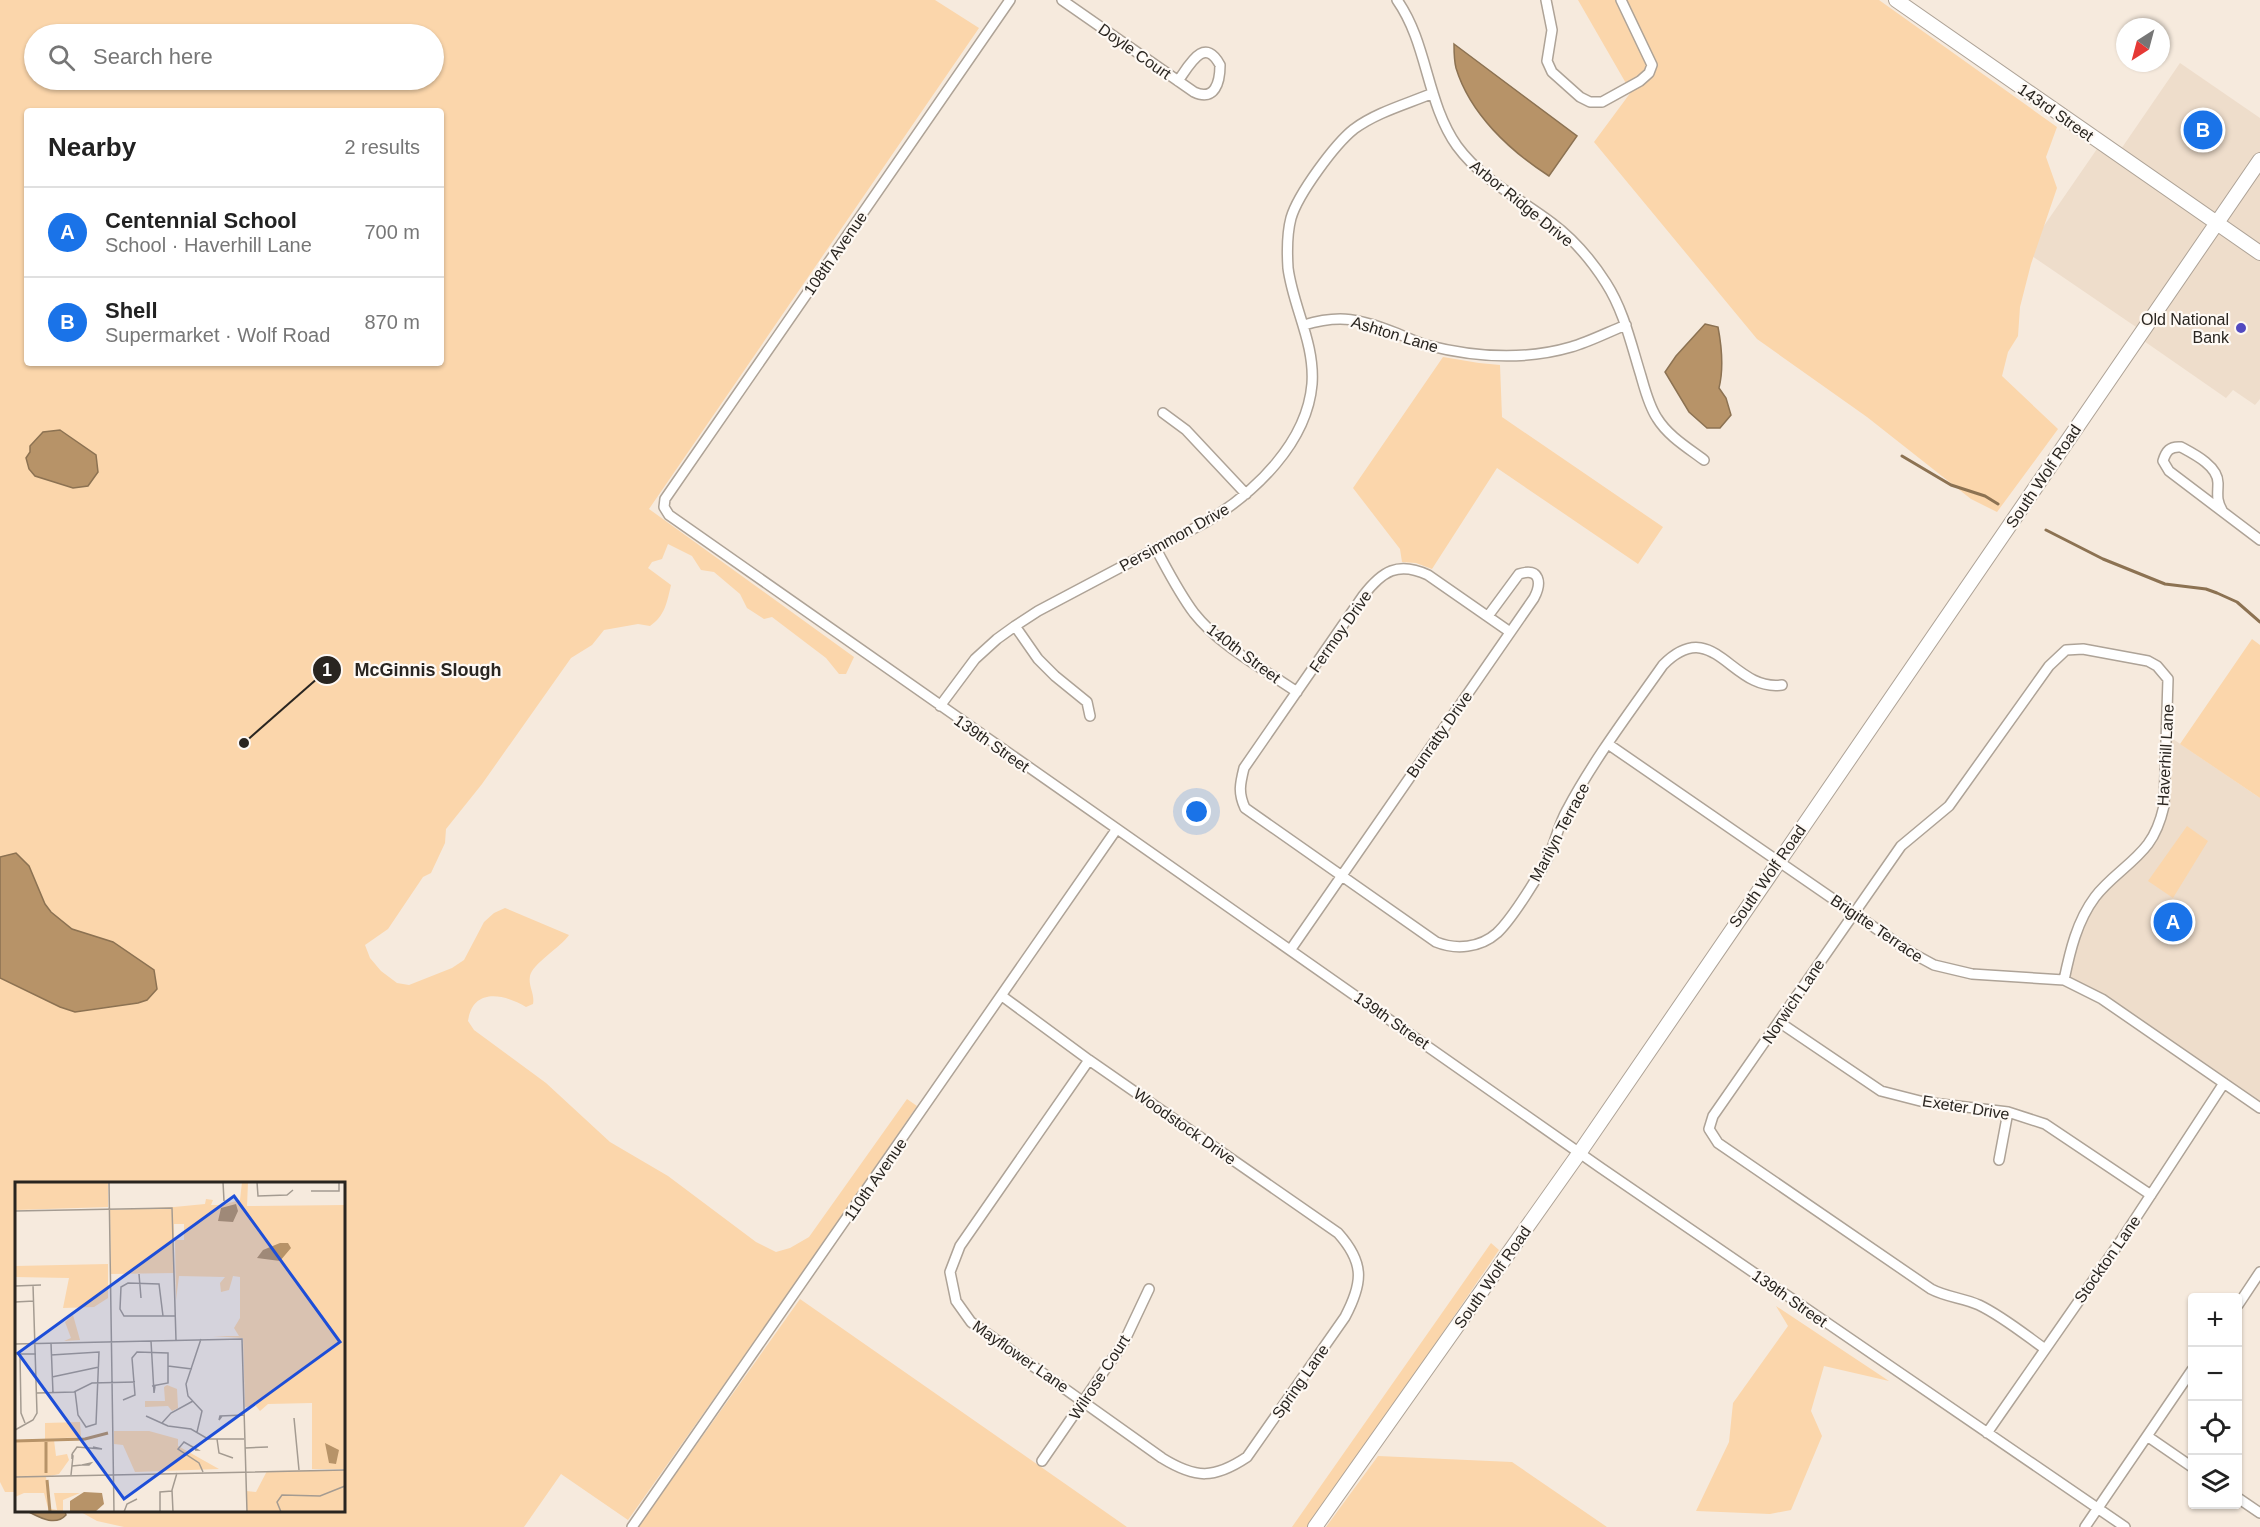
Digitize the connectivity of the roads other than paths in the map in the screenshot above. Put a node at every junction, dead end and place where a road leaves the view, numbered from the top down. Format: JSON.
{"nodes":[{"id":1,"x":1010,"y":0,"type":"edge"},
{"id":2,"x":1062,"y":0,"type":"edge"},
{"id":3,"x":1397,"y":0,"type":"edge"},
{"id":4,"x":1546,"y":0,"type":"edge"},
{"id":5,"x":1621,"y":0,"type":"edge"},
{"id":6,"x":1896,"y":0,"type":"edge"},
{"id":7,"x":1178,"y":81,"type":"junction"},
{"id":8,"x":1433,"y":93,"type":"junction"},
{"id":9,"x":2260,"y":160,"type":"edge"},
{"id":10,"x":2217,"y":223,"type":"junction"},
{"id":11,"x":2260,"y":253,"type":"edge"},
{"id":12,"x":1304,"y":325,"type":"junction"},
{"id":13,"x":1626,"y":325,"type":"junction"},
{"id":14,"x":1163,"y":413,"type":"dead end"},
{"id":15,"x":1704,"y":460,"type":"dead end"},
{"id":16,"x":1246,"y":494,"type":"junction"},
{"id":17,"x":664,"y":507,"type":"joint"},
{"id":18,"x":2222,"y":510,"type":"junction"},
{"id":19,"x":2260,"y":540,"type":"edge"},
{"id":20,"x":1156,"y":549,"type":"junction"},
{"id":21,"x":1488,"y":616,"type":"junction"},
{"id":22,"x":1015,"y":626,"type":"junction"},
{"id":23,"x":1510,"y":632,"type":"junction"},
{"id":24,"x":2168,"y":679,"type":"joint"},
{"id":25,"x":1782,"y":685,"type":"dead end"},
{"id":26,"x":1297,"y":692,"type":"junction"},
{"id":27,"x":940,"y":706,"type":"junction"},
{"id":28,"x":1090,"y":716,"type":"dead end"},
{"id":29,"x":1608,"y":744,"type":"junction"},
{"id":30,"x":1116,"y":830,"type":"junction"},
{"id":31,"x":1778,"y":861,"type":"junction"},
{"id":32,"x":1341,"y":876,"type":"junction"},
{"id":33,"x":1854,"y":912,"type":"junction"},
{"id":34,"x":1291,"y":949,"type":"junction"},
{"id":35,"x":2064,"y":980,"type":"junction"},
{"id":36,"x":1002,"y":996,"type":"junction"},
{"id":37,"x":1779,"y":1022,"type":"junction"},
{"id":38,"x":1089,"y":1060,"type":"junction"},
{"id":39,"x":2224,"y":1083,"type":"junction"},
{"id":40,"x":2260,"y":1108,"type":"edge"},
{"id":41,"x":2008,"y":1112,"type":"junction"},
{"id":42,"x":1580,"y":1152,"type":"junction"},
{"id":43,"x":1999,"y":1160,"type":"dead end"},
{"id":44,"x":2151,"y":1195,"type":"junction"},
{"id":45,"x":1357,"y":1265,"type":"joint"},
{"id":46,"x":2260,"y":1272,"type":"edge"},
{"id":47,"x":1149,"y":1289,"type":"dead end"},
{"id":48,"x":2242,"y":1299,"type":"edge"},
{"id":49,"x":2045,"y":1349,"type":"junction"},
{"id":50,"x":2188,"y":1377,"type":"edge"},
{"id":51,"x":1085,"y":1401,"type":"junction"},
{"id":52,"x":1987,"y":1433,"type":"junction"},
{"id":53,"x":2147,"y":1436,"type":"junction"},
{"id":54,"x":1042,"y":1461,"type":"dead end"},
{"id":55,"x":2188,"y":1464,"type":"edge"},
{"id":56,"x":1211,"y":1474,"type":"joint"},
{"id":57,"x":2242,"y":1500,"type":"edge"},
{"id":58,"x":2097,"y":1509,"type":"junction"},
{"id":59,"x":2259,"y":1511,"type":"edge"},
{"id":60,"x":632,"y":1527,"type":"edge"},
{"id":61,"x":1315,"y":1527,"type":"edge"},
{"id":62,"x":2085,"y":1527,"type":"edge"},
{"id":63,"x":2125,"y":1527,"type":"edge"}],
"edges":[{"from":1,"to":17,"type":"street","name":"108th Avenue"},
{"from":2,"to":7,"type":"street","name":"Doyle Court"},
{"from":3,"to":8,"type":"street","name":"Arbor Ridge Drive"},
{"from":4,"to":5,"type":"street"},
{"from":6,"to":10,"type":"main road","name":"143rd Street"},
{"from":7,"to":7,"type":"street","name":"Doyle Court"},
{"from":8,"to":12,"type":"street","name":"Persimmon Drive"},
{"from":8,"to":13,"type":"street","name":"Arbor Ridge Drive"},
{"from":9,"to":10,"type":"main road","name":"South Wolf Road"},
{"from":10,"to":11,"type":"main road","name":"143rd Street"},
{"from":10,"to":31,"type":"main road","name":"South Wolf Road"},
{"from":12,"to":13,"type":"street","name":"Ashton Lane"},
{"from":12,"to":16,"type":"street","name":"Persimmon Drive"},
{"from":13,"to":15,"type":"street","name":"Arbor Ridge Drive"},
{"from":14,"to":16,"type":"street"},
{"from":16,"to":20,"type":"street","name":"Persimmon Drive"},
{"from":17,"to":27,"type":"street","name":"139th Street"},
{"from":18,"to":18,"type":"street"},
{"from":18,"to":19,"type":"street"},
{"from":20,"to":22,"type":"street","name":"Persimmon Drive"},
{"from":20,"to":26,"type":"street","name":"140th Street"},
{"from":21,"to":23,"type":"street","name":"Fermoy Drive"},
{"from":21,"to":23,"type":"street","name":"Bunratty Drive"},
{"from":21,"to":26,"type":"street","name":"Fermoy Drive"},
{"from":22,"to":27,"type":"street","name":"Persimmon Drive"},
{"from":22,"to":28,"type":"street"},
{"from":23,"to":32,"type":"street","name":"Bunratty Drive"},
{"from":24,"to":33,"type":"street","name":"Norwich Lane"},
{"from":24,"to":35,"type":"street","name":"Haverhill Lane"},
{"from":25,"to":29,"type":"street","name":"Marilyn Terrace"},
{"from":26,"to":32,"type":"street","name":"Fermoy Drive"},
{"from":27,"to":30,"type":"street","name":"139th Street"},
{"from":29,"to":31,"type":"street","name":"Brigitte Terrace"},
{"from":29,"to":32,"type":"street","name":"Marilyn Terrace"},
{"from":30,"to":34,"type":"street","name":"139th Street"},
{"from":30,"to":36,"type":"street","name":"110th Avenue"},
{"from":31,"to":33,"type":"street","name":"Brigitte Terrace"},
{"from":31,"to":42,"type":"main road","name":"South Wolf Road"},
{"from":32,"to":34,"type":"street","name":"Bunratty Drive"},
{"from":33,"to":35,"type":"street","name":"Brigitte Terrace"},
{"from":33,"to":37,"type":"street","name":"Norwich Lane"},
{"from":34,"to":42,"type":"street","name":"139th Street"},
{"from":35,"to":39,"type":"street","name":"Brigitte Terrace"},
{"from":36,"to":38,"type":"street","name":"Woodstock Drive"},
{"from":36,"to":60,"type":"street","name":"110th Avenue"},
{"from":37,"to":41,"type":"street","name":"Exeter Drive"},
{"from":37,"to":49,"type":"street","name":"Norwich Lane"},
{"from":38,"to":45,"type":"street","name":"Woodstock Drive"},
{"from":38,"to":51,"type":"street","name":"Mayflower Lane"},
{"from":39,"to":40,"type":"street","name":"Brigitte Terrace"},
{"from":39,"to":44,"type":"street","name":"Stockton Lane"},
{"from":41,"to":43,"type":"street"},
{"from":41,"to":44,"type":"street","name":"Exeter Drive"},
{"from":42,"to":52,"type":"street","name":"139th Street"},
{"from":42,"to":61,"type":"main road","name":"South Wolf Road"},
{"from":44,"to":49,"type":"street","name":"Stockton Lane"},
{"from":45,"to":56,"type":"street","name":"Spring Lane"},
{"from":46,"to":48,"type":"street"},
{"from":47,"to":51,"type":"street","name":"Wilrose Court"},
{"from":49,"to":52,"type":"street","name":"Stockton Lane"},
{"from":50,"to":53,"type":"street"},
{"from":51,"to":54,"type":"street","name":"Wilrose Court"},
{"from":51,"to":56,"type":"street","name":"Mayflower Lane"},
{"from":52,"to":58,"type":"street","name":"139th Street"},
{"from":53,"to":55,"type":"street"},
{"from":53,"to":58,"type":"street"},
{"from":57,"to":59,"type":"street"},
{"from":58,"to":62,"type":"street"},
{"from":58,"to":63,"type":"street","name":"139th Street"}]}
